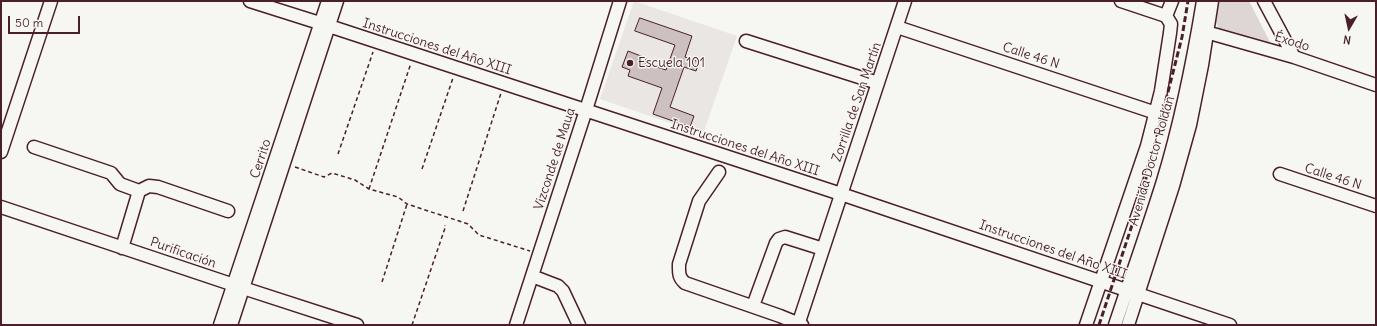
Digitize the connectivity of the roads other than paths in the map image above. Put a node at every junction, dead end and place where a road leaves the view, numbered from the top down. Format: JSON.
{"nodes":[{"id":1,"x":51,"y":1,"type":"edge"},
{"id":2,"x":250,"y":1,"type":"edge"},
{"id":3,"x":328,"y":1,"type":"edge"},
{"id":4,"x":337,"y":1,"type":"edge"},
{"id":5,"x":620,"y":1,"type":"edge"},
{"id":6,"x":905,"y":1,"type":"edge"},
{"id":7,"x":1121,"y":1,"type":"edge"},
{"id":8,"x":1172,"y":1,"type":"edge"},
{"id":9,"x":1202,"y":1,"type":"edge"},
{"id":10,"x":1212,"y":1,"type":"edge"},
{"id":11,"x":1264,"y":1,"type":"edge"},
{"id":12,"x":1166,"y":16,"type":"junction"},
{"id":13,"x":325,"y":24,"type":"junction"},
{"id":14,"x":897,"y":27,"type":"junction"},
{"id":15,"x":1203,"y":31,"type":"junction"},
{"id":16,"x":746,"y":41,"type":"dead end"},
{"id":17,"x":1294,"y":58,"type":"junction"},
{"id":18,"x":878,"y":83,"type":"junction"},
{"id":19,"x":1376,"y":85,"type":"edge"},
{"id":20,"x":586,"y":110,"type":"junction"},
{"id":21,"x":1156,"y":113,"type":"junction"},
{"id":22,"x":5,"y":129,"type":"edge"},
{"id":23,"x":34,"y":147,"type":"dead end"},
{"id":24,"x":1,"y":152,"type":"edge"},
{"id":25,"x":719,"y":172,"type":"dead end"},
{"id":26,"x":1280,"y":174,"type":"dead end"},
{"id":27,"x":140,"y":191,"type":"junction"},
{"id":28,"x":841,"y":194,"type":"junction"},
{"id":29,"x":1376,"y":206,"type":"edge"},
{"id":30,"x":1,"y":207,"type":"edge"},
{"id":31,"x":228,"y":211,"type":"dead end"},
{"id":32,"x":122,"y":248,"type":"junction"},
{"id":33,"x":823,"y":249,"type":"junction"},
{"id":34,"x":532,"y":276,"type":"junction"},
{"id":35,"x":1102,"y":281,"type":"junction"},
{"id":36,"x":238,"y":287,"type":"junction"},
{"id":37,"x":1132,"y":292,"type":"junction"},
{"id":38,"x":753,"y":306,"type":"junction"},
{"id":39,"x":220,"y":325,"type":"edge"},
{"id":40,"x":231,"y":325,"type":"edge"},
{"id":41,"x":357,"y":325,"type":"edge"},
{"id":42,"x":516,"y":325,"type":"edge"},
{"id":43,"x":579,"y":325,"type":"edge"},
{"id":44,"x":800,"y":325,"type":"edge"},
{"id":45,"x":1086,"y":325,"type":"edge"},
{"id":46,"x":1115,"y":325,"type":"edge"},
{"id":47,"x":1128,"y":325,"type":"edge"},
{"id":48,"x":1230,"y":325,"type":"edge"}],
"edges":[{"from":1,"to":22,"type":"street"},
{"from":2,"to":13,"type":"street","name":"Instrucciones del Año XIII"},
{"from":3,"to":13,"type":"street","name":"Cerrito"},
{"from":4,"to":13,"type":"street","name":"Cerrito"},
{"from":5,"to":20,"type":"street","name":"Vizconde de Maua"},
{"from":6,"to":14,"type":"street","name":"Zorrilla de San Martín"},
{"from":7,"to":12,"type":"street"},
{"from":8,"to":12,"type":"street"},
{"from":9,"to":15,"type":"street","name":"Avenida Doctor Roldán"},
{"from":10,"to":15,"type":"street","name":"Avenida Doctor Roldán"},
{"from":11,"to":17,"type":"street"},
{"from":12,"to":21,"type":"street","name":"Avenida Doctor Roldán"},
{"from":13,"to":20,"type":"street","name":"Instrucciones del Año XIII"},
{"from":13,"to":36,"type":"street","name":"Cerrito"},
{"from":13,"to":36,"type":"street","name":"Cerrito"},
{"from":14,"to":18,"type":"street","name":"Zorrilla de San Martín"},
{"from":14,"to":21,"type":"street","name":"Calle 46 N"},
{"from":15,"to":17,"type":"street","name":"Éxodo"},
{"from":15,"to":37,"type":"street","name":"Avenida Doctor Roldán"},
{"from":16,"to":18,"type":"street"},
{"from":17,"to":19,"type":"street","name":"Éxodo"},
{"from":18,"to":28,"type":"street","name":"Zorrilla de San Martín"},
{"from":20,"to":28,"type":"street","name":"Instrucciones del Año XIII"},
{"from":20,"to":34,"type":"street","name":"Vizconde de Maua"},
{"from":21,"to":35,"type":"street","name":"Avenida Doctor Roldán"},
{"from":22,"to":24,"type":"street"},
{"from":23,"to":27,"type":"street"},
{"from":25,"to":38,"type":"street"},
{"from":26,"to":29,"type":"street","name":"Calle 46 N"},
{"from":27,"to":31,"type":"street"},
{"from":27,"to":32,"type":"street"},
{"from":28,"to":33,"type":"street","name":"Zorrilla de San Martín"},
{"from":28,"to":35,"type":"street","name":"Instrucciones del Año XIII"},
{"from":30,"to":32,"type":"street","name":"Purificación"},
{"from":32,"to":36,"type":"street","name":"Purificación"},
{"from":33,"to":38,"type":"street"},
{"from":33,"to":44,"type":"street","name":"Zorrilla de San Martín"},
{"from":34,"to":42,"type":"street","name":"Vizconde de Maua"},
{"from":34,"to":43,"type":"street"},
{"from":35,"to":37,"type":"street","name":"Instrucciones del Año XIII"},
{"from":35,"to":45,"type":"street","name":"Avenida Doctor Roldán"},
{"from":36,"to":39,"type":"street","name":"Cerrito"},
{"from":36,"to":40,"type":"street","name":"Cerrito"},
{"from":36,"to":41,"type":"street","name":"Purificación"},
{"from":37,"to":46,"type":"street","name":"Avenida Doctor Roldán"},
{"from":37,"to":47,"type":"street","name":"Avenida Doctor Roldán"},
{"from":37,"to":48,"type":"street","name":"Instrucciones del Año XIII"},
{"from":38,"to":44,"type":"street"}]}
